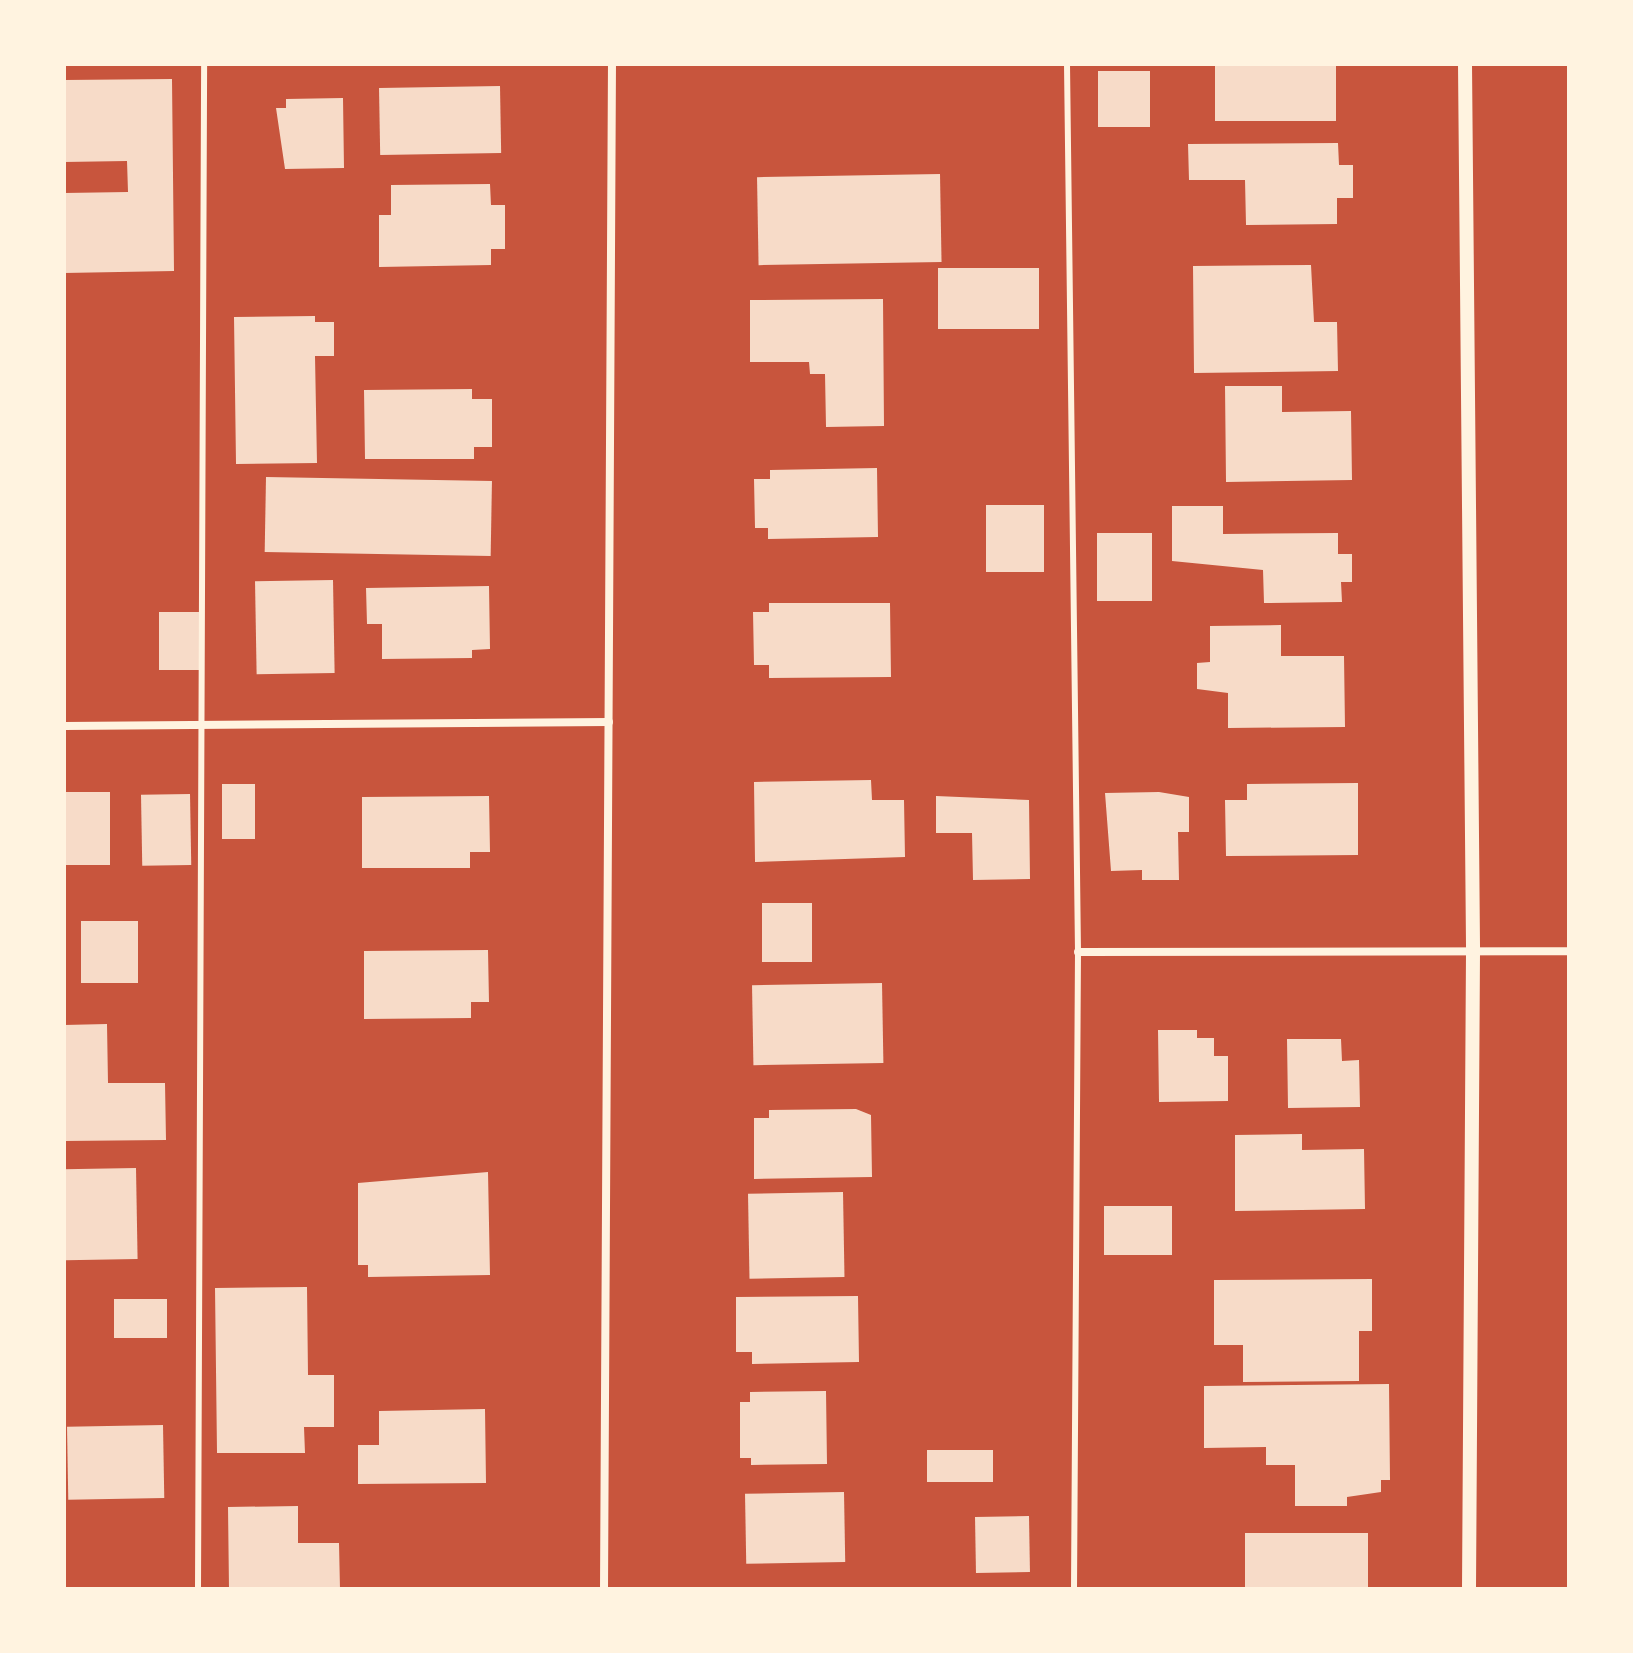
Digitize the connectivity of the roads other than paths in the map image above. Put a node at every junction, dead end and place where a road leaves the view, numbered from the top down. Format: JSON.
{"nodes":[{"id":1,"x":204,"y":64,"type":"edge"},
{"id":2,"x":612,"y":64,"type":"edge"},
{"id":3,"x":1067,"y":64,"type":"edge"},
{"id":4,"x":1465,"y":64,"type":"edge"},
{"id":5,"x":609,"y":722,"type":"junction"},
{"id":6,"x":201,"y":725,"type":"junction"},
{"id":7,"x":64,"y":726,"type":"edge"},
{"id":8,"x":1569,"y":951,"type":"edge"},
{"id":9,"x":1078,"y":952,"type":"junction"},
{"id":10,"x":1473,"y":953,"type":"junction"},
{"id":11,"x":198,"y":1589,"type":"edge"},
{"id":12,"x":604,"y":1589,"type":"edge"},
{"id":13,"x":1074,"y":1589,"type":"edge"},
{"id":14,"x":1469,"y":1589,"type":"edge"}],
"edges":[{"from":1,"to":6,"type":"lane"},
{"from":2,"to":5,"type":"street"},
{"from":3,"to":9,"type":"lane"},
{"from":4,"to":10,"type":"street"},
{"from":5,"to":6,"type":"street"},
{"from":5,"to":12,"type":"street"},
{"from":6,"to":7,"type":"street"},
{"from":6,"to":11,"type":"lane"},
{"from":8,"to":10,"type":"street"},
{"from":9,"to":10,"type":"street"},
{"from":9,"to":13,"type":"lane"},
{"from":10,"to":14,"type":"street"}]}
